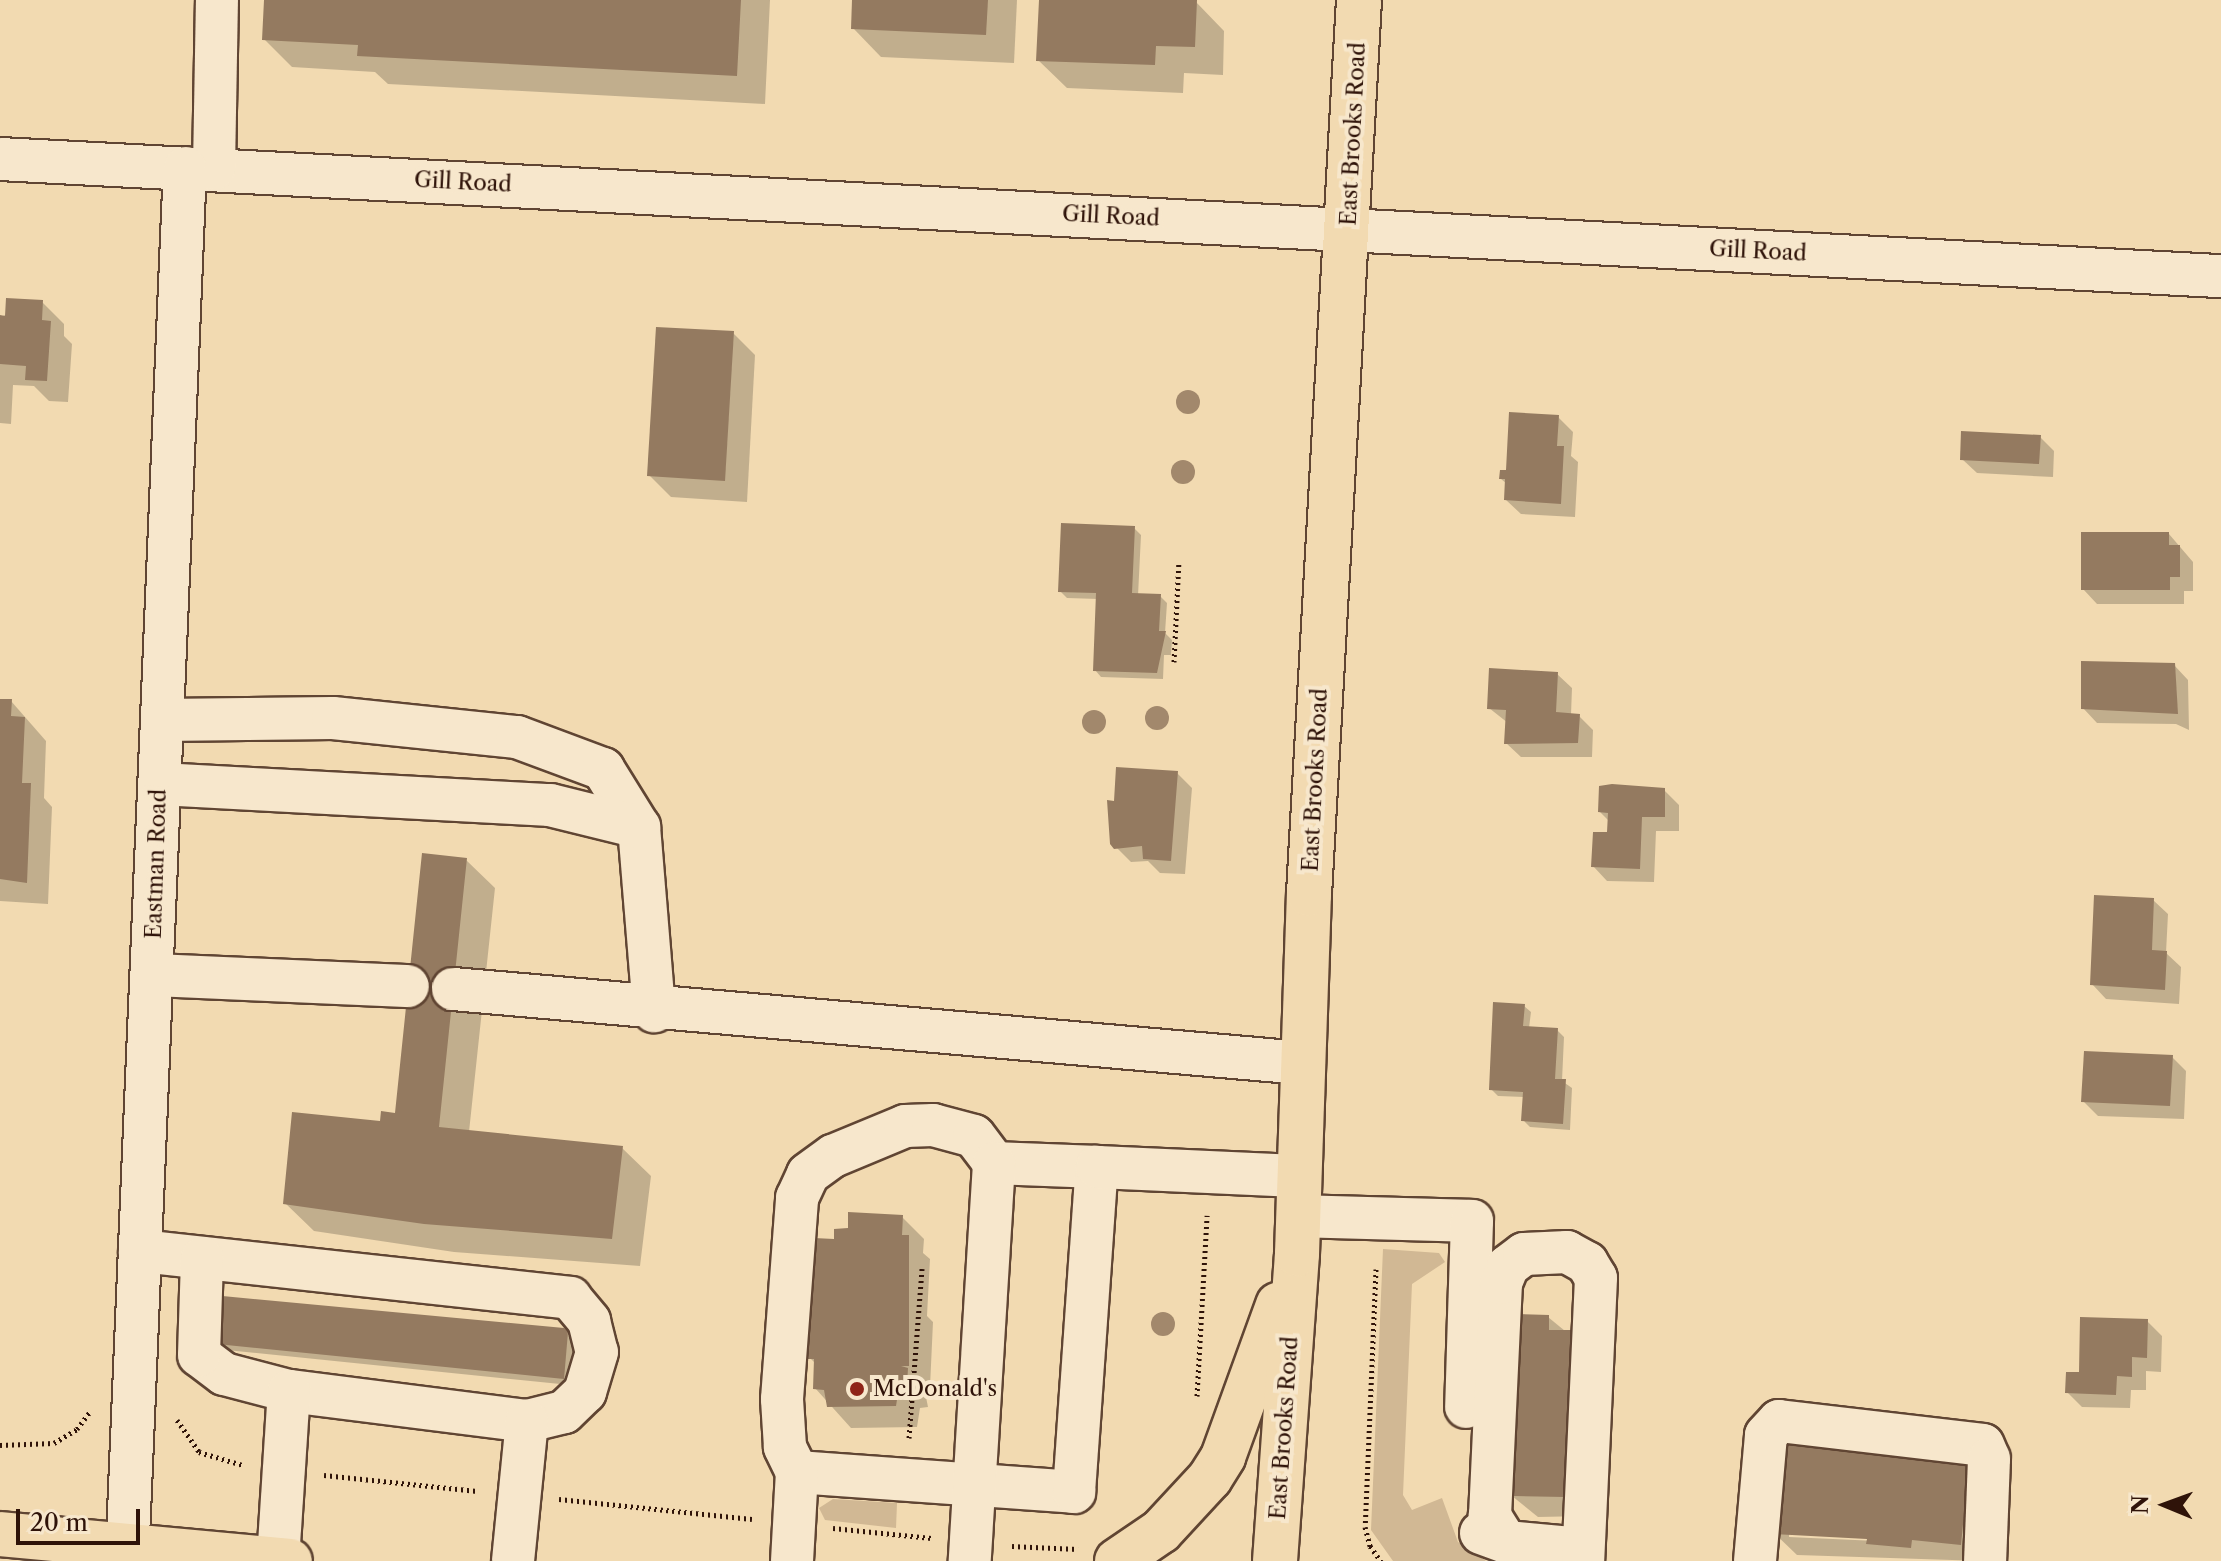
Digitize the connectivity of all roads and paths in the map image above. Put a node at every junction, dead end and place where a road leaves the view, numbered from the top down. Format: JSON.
{"nodes":[{"id":1,"x":217,"y":0,"type":"edge"},
{"id":2,"x":1359,"y":0,"type":"edge"},
{"id":3,"x":0,"y":159,"type":"edge"},
{"id":4,"x":200,"y":169,"type":"junction"},
{"id":5,"x":1349,"y":228,"type":"junction"},
{"id":6,"x":2221,"y":276,"type":"edge"},
{"id":7,"x":1179,"y":561,"type":"dead end"},
{"id":8,"x":1174,"y":662,"type":"dead end"},
{"id":9,"x":162,"y":720,"type":"junction"},
{"id":10,"x":160,"y":784,"type":"junction"},
{"id":11,"x":639,"y":827,"type":"junction"},
{"id":12,"x":152,"y":975,"type":"junction"},
{"id":13,"x":408,"y":986,"type":"dead end"},
{"id":14,"x":453,"y":989,"type":"dead end"},
{"id":15,"x":654,"y":1011,"type":"junction"},
{"id":16,"x":1302,"y":1063,"type":"junction"},
{"id":17,"x":994,"y":1163,"type":"junction"},
{"id":18,"x":1097,"y":1167,"type":"junction"},
{"id":19,"x":1209,"y":1172,"type":"junction"},
{"id":20,"x":1298,"y":1215,"type":"junction"},
{"id":21,"x":140,"y":1251,"type":"junction"},
{"id":22,"x":202,"y":1258,"type":"junction"},
{"id":23,"x":922,"y":1268,"type":"dead end"},
{"id":24,"x":1376,"y":1269,"type":"dead end"},
{"id":25,"x":289,"y":1391,"type":"junction"},
{"id":26,"x":1196,"y":1404,"type":"dead end"},
{"id":27,"x":96,"y":1405,"type":"dead end"},
{"id":28,"x":172,"y":1407,"type":"dead end"},
{"id":29,"x":527,"y":1421,"type":"junction"},
{"id":30,"x":0,"y":1445,"type":"edge"},
{"id":31,"x":284,"y":1471,"type":"junction"},
{"id":32,"x":797,"y":1472,"type":"junction"},
{"id":33,"x":906,"y":1482,"type":"junction"},
{"id":34,"x":975,"y":1488,"type":"junction"},
{"id":35,"x":520,"y":1495,"type":"junction"},
{"id":36,"x":0,"y":1534,"type":"edge"},
{"id":37,"x":902,"y":1535,"type":"junction"},
{"id":38,"x":794,"y":1542,"type":"edge"},
{"id":39,"x":1506,"y":1542,"type":"junction"},
{"id":40,"x":970,"y":1551,"type":"edge"},
{"id":41,"x":128,"y":1554,"type":"edge"},
{"id":42,"x":1102,"y":1554,"type":"edge"},
{"id":43,"x":1582,"y":1555,"type":"edge"},
{"id":44,"x":284,"y":1560,"type":"edge"},
{"id":45,"x":513,"y":1561,"type":"edge"},
{"id":46,"x":1275,"y":1561,"type":"edge"},
{"id":47,"x":1381,"y":1561,"type":"edge"},
{"id":48,"x":1755,"y":1561,"type":"edge"},
{"id":49,"x":1985,"y":1561,"type":"edge"}],
"edges":[{"from":1,"to":4,"type":"street","name":"Eastman Road"},
{"from":2,"to":5,"type":"main road","name":"East Brooks Road"},
{"from":3,"to":4,"type":"street","name":"Gill Road"},
{"from":4,"to":5,"type":"street","name":"Gill Road"},
{"from":4,"to":9,"type":"street","name":"Eastman Road"},
{"from":5,"to":6,"type":"street","name":"Gill Road"},
{"from":5,"to":16,"type":"main road","name":"East Brooks Road"},
{"from":7,"to":8,"type":"path"},
{"from":9,"to":10,"type":"street","name":"Eastman Road"},
{"from":9,"to":11,"type":"street"},
{"from":10,"to":11,"type":"street"},
{"from":10,"to":12,"type":"street","name":"Eastman Road"},
{"from":11,"to":15,"type":"street"},
{"from":12,"to":13,"type":"street"},
{"from":12,"to":21,"type":"street","name":"Eastman Road"},
{"from":14,"to":15,"type":"street"},
{"from":15,"to":16,"type":"street"},
{"from":16,"to":20,"type":"main road","name":"East Brooks Road"},
{"from":17,"to":18,"type":"street"},
{"from":17,"to":32,"type":"street"},
{"from":17,"to":34,"type":"street"},
{"from":18,"to":19,"type":"street"},
{"from":18,"to":34,"type":"street"},
{"from":19,"to":20,"type":"street"},
{"from":19,"to":26,"type":"path"},
{"from":20,"to":39,"type":"street"},
{"from":20,"to":42,"type":"main road"},
{"from":20,"to":46,"type":"main road","name":"East Brooks Road"},
{"from":21,"to":22,"type":"street"},
{"from":21,"to":41,"type":"street","name":"Eastman Road"},
{"from":22,"to":25,"type":"street"},
{"from":22,"to":29,"type":"street"},
{"from":23,"to":33,"type":"path"},
{"from":24,"to":47,"type":"path"},
{"from":25,"to":29,"type":"street"},
{"from":25,"to":31,"type":"street"},
{"from":27,"to":30,"type":"path"},
{"from":28,"to":31,"type":"path"},
{"from":29,"to":35,"type":"street"},
{"from":31,"to":35,"type":"path"},
{"from":31,"to":44,"type":"street"},
{"from":32,"to":33,"type":"street"},
{"from":32,"to":38,"type":"street"},
{"from":33,"to":34,"type":"street"},
{"from":33,"to":37,"type":"path"},
{"from":34,"to":40,"type":"street"},
{"from":35,"to":38,"type":"path"},
{"from":35,"to":45,"type":"street"},
{"from":36,"to":41,"type":"main road"},
{"from":37,"to":38,"type":"path"},
{"from":37,"to":40,"type":"path"},
{"from":39,"to":43,"type":"street"},
{"from":39,"to":43,"type":"street"},
{"from":40,"to":42,"type":"path"},
{"from":41,"to":44,"type":"main road"},
{"from":48,"to":49,"type":"street"}]}
